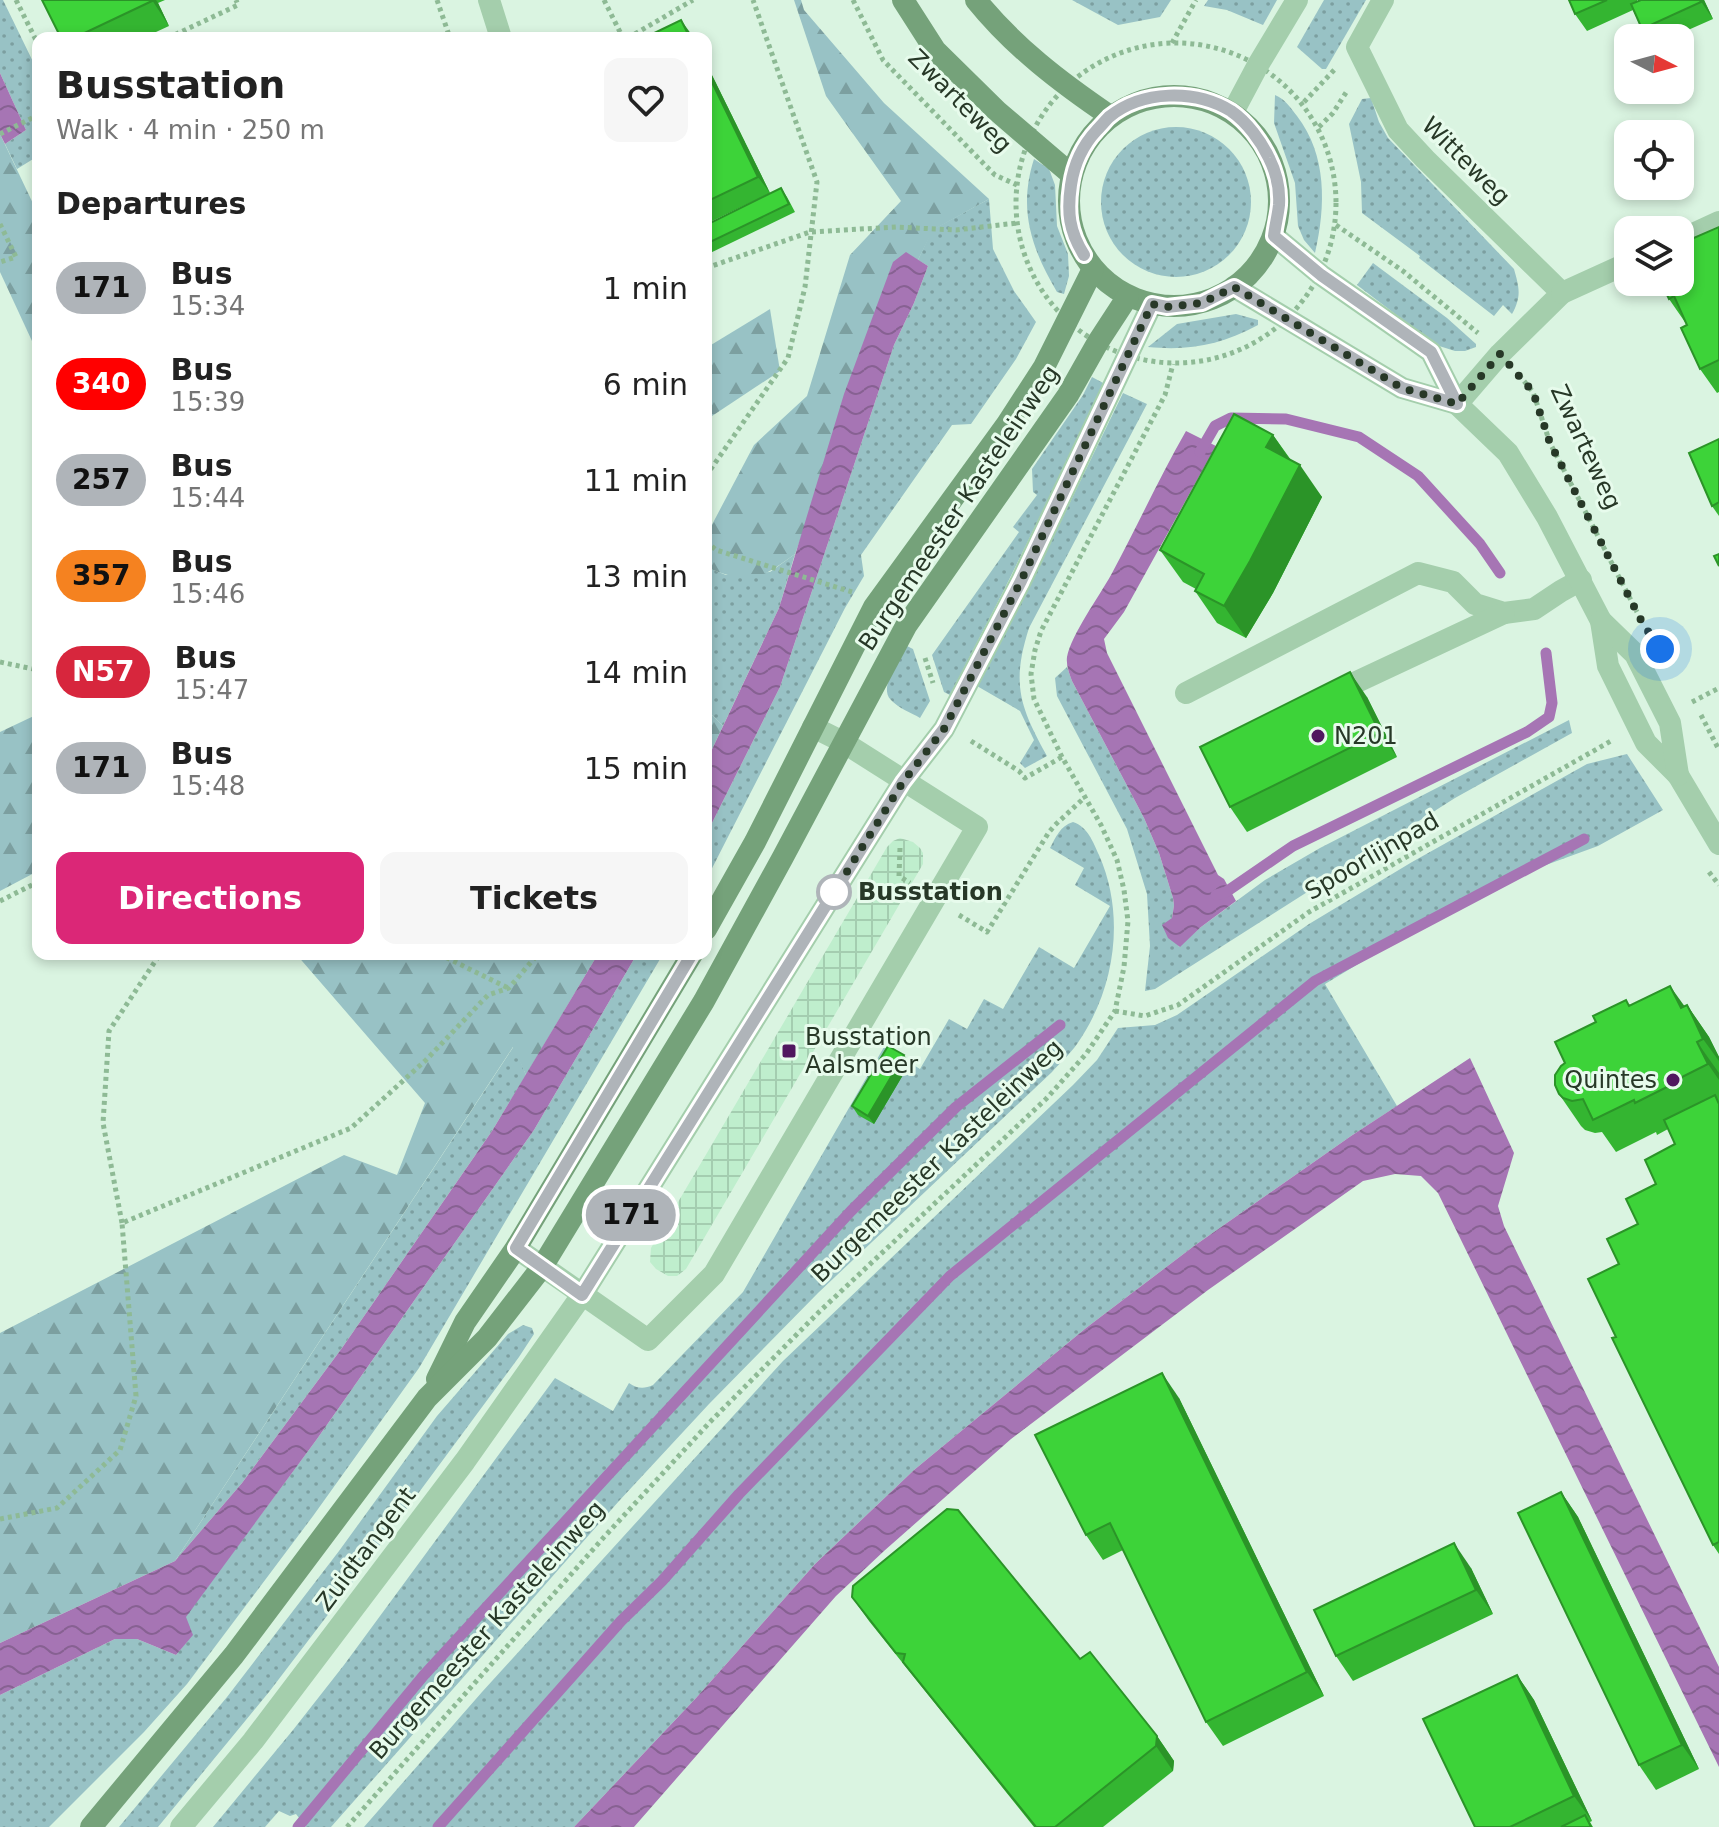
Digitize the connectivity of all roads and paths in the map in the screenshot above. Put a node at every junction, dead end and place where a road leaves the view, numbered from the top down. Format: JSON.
{"nodes":[{"id":1,"x":16,"y":0,"type":"edge"},
{"id":2,"x":236,"y":0,"type":"edge"},
{"id":3,"x":437,"y":0,"type":"edge"},
{"id":4,"x":489,"y":0,"type":"edge"},
{"id":5,"x":604,"y":0,"type":"edge"},
{"id":6,"x":693,"y":0,"type":"edge"},
{"id":7,"x":753,"y":0,"type":"edge"},
{"id":8,"x":853,"y":0,"type":"edge"},
{"id":9,"x":903,"y":0,"type":"edge"},
{"id":10,"x":976,"y":0,"type":"edge"},
{"id":11,"x":1196,"y":0,"type":"edge"},
{"id":12,"x":1297,"y":0,"type":"edge"},
{"id":13,"x":1383,"y":0,"type":"edge"},
{"id":14,"x":32,"y":32,"type":"edge"},
{"id":15,"x":181,"y":32,"type":"edge"},
{"id":16,"x":448,"y":32,"type":"edge"},
{"id":17,"x":499,"y":32,"type":"edge"},
{"id":18,"x":622,"y":32,"type":"edge"},
{"id":19,"x":636,"y":32,"type":"edge"},
{"id":20,"x":1172,"y":43,"type":"junction"},
{"id":21,"x":1357,"y":47,"type":"junction"},
{"id":22,"x":1258,"y":65,"type":"junction"},
{"id":23,"x":1066,"y":86,"type":"junction"},
{"id":24,"x":1304,"y":102,"type":"junction"},
{"id":25,"x":1233,"y":112,"type":"junction"},
{"id":26,"x":1110,"y":116,"type":"junction"},
{"id":27,"x":32,"y":118,"type":"edge"},
{"id":28,"x":0,"y":134,"type":"edge"},
{"id":29,"x":1029,"y":140,"type":"junction"},
{"id":30,"x":1072,"y":175,"type":"junction"},
{"id":31,"x":1719,"y":222,"type":"edge"},
{"id":32,"x":1017,"y":223,"type":"dead end"},
{"id":33,"x":0,"y":224,"type":"edge"},
{"id":34,"x":810,"y":232,"type":"junction"},
{"id":35,"x":1694,"y":234,"type":"edge"},
{"id":36,"x":1274,"y":236,"type":"junction"},
{"id":37,"x":0,"y":262,"type":"edge"},
{"id":38,"x":712,"y":266,"type":"edge"},
{"id":39,"x":1093,"y":269,"type":"junction"},
{"id":40,"x":1614,"y":269,"type":"edge"},
{"id":41,"x":1234,"y":287,"type":"junction"},
{"id":42,"x":1562,"y":293,"type":"junction"},
{"id":43,"x":1128,"y":296,"type":"junction"},
{"id":44,"x":1152,"y":304,"type":"junction"},
{"id":45,"x":1500,"y":354,"type":"junction"},
{"id":46,"x":1173,"y":364,"type":"dead end"},
{"id":47,"x":1457,"y":404,"type":"junction"},
{"id":48,"x":712,"y":467,"type":"edge"},
{"id":49,"x":712,"y":546,"type":"edge"},
{"id":50,"x":1581,"y":580,"type":"junction"},
{"id":51,"x":827,"y":584,"type":"dead end"},
{"id":52,"x":1504,"y":613,"type":"junction"},
{"id":53,"x":1601,"y":621,"type":"junction"},
{"id":54,"x":1643,"y":624,"type":"dead end"},
{"id":55,"x":0,"y":662,"type":"edge"},
{"id":56,"x":32,"y":668,"type":"edge"},
{"id":57,"x":1719,"y":688,"type":"edge"},
{"id":58,"x":1186,"y":693,"type":"dead end"},
{"id":59,"x":1312,"y":703,"type":"edge"},
{"id":60,"x":813,"y":727,"type":"junction"},
{"id":61,"x":945,"y":727,"type":"junction"},
{"id":62,"x":1639,"y":728,"type":"junction"},
{"id":63,"x":843,"y":742,"type":"junction"},
{"id":64,"x":1719,"y":750,"type":"edge"},
{"id":65,"x":1062,"y":757,"type":"junction"},
{"id":66,"x":1678,"y":775,"type":"junction"},
{"id":67,"x":903,"y":782,"type":"junction"},
{"id":68,"x":1084,"y":798,"type":"junction"},
{"id":69,"x":1719,"y":844,"type":"edge"},
{"id":70,"x":32,"y":885,"type":"edge"},
{"id":71,"x":0,"y":901,"type":"edge"},
{"id":72,"x":712,"y":918,"type":"edge"},
{"id":73,"x":987,"y":932,"type":"dead end"},
{"id":74,"x":156,"y":960,"type":"edge"},
{"id":75,"x":451,"y":960,"type":"edge"},
{"id":76,"x":533,"y":960,"type":"edge"},
{"id":77,"x":688,"y":960,"type":"edge"},
{"id":78,"x":509,"y":988,"type":"junction"},
{"id":79,"x":1115,"y":1011,"type":"junction"},
{"id":80,"x":122,"y":1223,"type":"junction"},
{"id":81,"x":516,"y":1248,"type":"junction"},
{"id":82,"x":542,"y":1267,"type":"junction"},
{"id":83,"x":582,"y":1295,"type":"junction"},
{"id":84,"x":427,"y":1398,"type":"junction"},
{"id":85,"x":0,"y":1519,"type":"edge"},
{"id":86,"x":91,"y":1827,"type":"edge"},
{"id":87,"x":181,"y":1827,"type":"edge"},
{"id":88,"x":347,"y":1827,"type":"edge"}],
"edges":[{"from":1,"to":14,"type":"path"},
{"from":2,"to":15,"type":"path"},
{"from":3,"to":16,"type":"path"},
{"from":4,"to":17,"type":"street"},
{"from":5,"to":18,"type":"path"},
{"from":6,"to":19,"type":"path"},
{"from":7,"to":34,"type":"path"},
{"from":8,"to":29,"type":"path","name":"Zwarteweg"},
{"from":9,"to":29,"type":"main road","name":"Zwarteweg"},
{"from":10,"to":23,"type":"main road"},
{"from":11,"to":20,"type":"path"},
{"from":12,"to":22,"type":"street"},
{"from":13,"to":21,"type":"street"},
{"from":20,"to":22,"type":"path"},
{"from":20,"to":23,"type":"path"},
{"from":21,"to":24,"type":"path"},
{"from":21,"to":42,"type":"street","name":"Witteweg"},
{"from":22,"to":24,"type":"path"},
{"from":22,"to":25,"type":"street"},
{"from":23,"to":26,"type":"main road"},
{"from":23,"to":29,"type":"path"},
{"from":24,"to":45,"type":"path","name":"Zwarteweg"},
{"from":25,"to":26,"type":"main road"},
{"from":25,"to":36,"type":"main road"},
{"from":26,"to":30,"type":"main road"},
{"from":27,"to":28,"type":"path"},
{"from":29,"to":30,"type":"main road","name":"Zwarteweg"},
{"from":30,"to":39,"type":"main road"},
{"from":31,"to":35,"type":"street"},
{"from":32,"to":34,"type":"path"},
{"from":33,"to":37,"type":"path"},
{"from":34,"to":38,"type":"path"},
{"from":34,"to":48,"type":"path"},
{"from":36,"to":41,"type":"main road"},
{"from":36,"to":47,"type":"street"},
{"from":39,"to":43,"type":"main road"},
{"from":39,"to":60,"type":"main road","name":"Burgemeester Kasteleinweg"},
{"from":40,"to":42,"type":"street"},
{"from":41,"to":44,"type":"main road"},
{"from":41,"to":47,"type":"street"},
{"from":42,"to":45,"type":"street"},
{"from":43,"to":44,"type":"main road"},
{"from":43,"to":63,"type":"main road","name":"Burgemeester Kasteleinweg"},
{"from":44,"to":61,"type":"street"},
{"from":45,"to":47,"type":"street"},
{"from":45,"to":54,"type":"path","name":"Zwarteweg"},
{"from":46,"to":65,"type":"path","name":"Burgemeester Kasteleinweg"},
{"from":47,"to":50,"type":"street"},
{"from":49,"to":51,"type":"path"},
{"from":50,"to":52,"type":"street"},
{"from":50,"to":53,"type":"street"},
{"from":52,"to":58,"type":"street"},
{"from":52,"to":59,"type":"street"},
{"from":53,"to":62,"type":"street"},
{"from":53,"to":66,"type":"street"},
{"from":55,"to":56,"type":"path"},
{"from":57,"to":64,"type":"path"},
{"from":60,"to":63,"type":"street"},
{"from":60,"to":72,"type":"main road","name":"Burgemeester Kasteleinweg"},
{"from":61,"to":65,"type":"path"},
{"from":61,"to":67,"type":"street"},
{"from":62,"to":66,"type":"street"},
{"from":62,"to":79,"type":"path","name":"Spoorlijnpad"},
{"from":63,"to":67,"type":"street"},
{"from":63,"to":82,"type":"main road","name":"Burgemeester Kasteleinweg"},
{"from":65,"to":68,"type":"path","name":"Burgemeester Kasteleinweg"},
{"from":66,"to":69,"type":"street"},
{"from":67,"to":83,"type":"street"},
{"from":67,"to":83,"type":"street"},
{"from":68,"to":73,"type":"path"},
{"from":68,"to":79,"type":"path","name":"Burgemeester Kasteleinweg"},
{"from":70,"to":71,"type":"path"},
{"from":74,"to":80,"type":"path"},
{"from":75,"to":78,"type":"path"},
{"from":76,"to":78,"type":"path"},
{"from":77,"to":81,"type":"main road","name":"Burgemeester Kasteleinweg"},
{"from":78,"to":80,"type":"path"},
{"from":79,"to":88,"type":"path","name":"Burgemeester Kasteleinweg"},
{"from":80,"to":85,"type":"path"},
{"from":81,"to":82,"type":"street"},
{"from":81,"to":84,"type":"main road","name":"Burgemeester Kasteleinweg"},
{"from":82,"to":83,"type":"street"},
{"from":82,"to":84,"type":"main road","name":"Burgemeester Kasteleinweg"},
{"from":83,"to":87,"type":"street","name":"Zuidtangent"},
{"from":84,"to":86,"type":"main road","name":"Burgemeester Kasteleinweg"}]}
